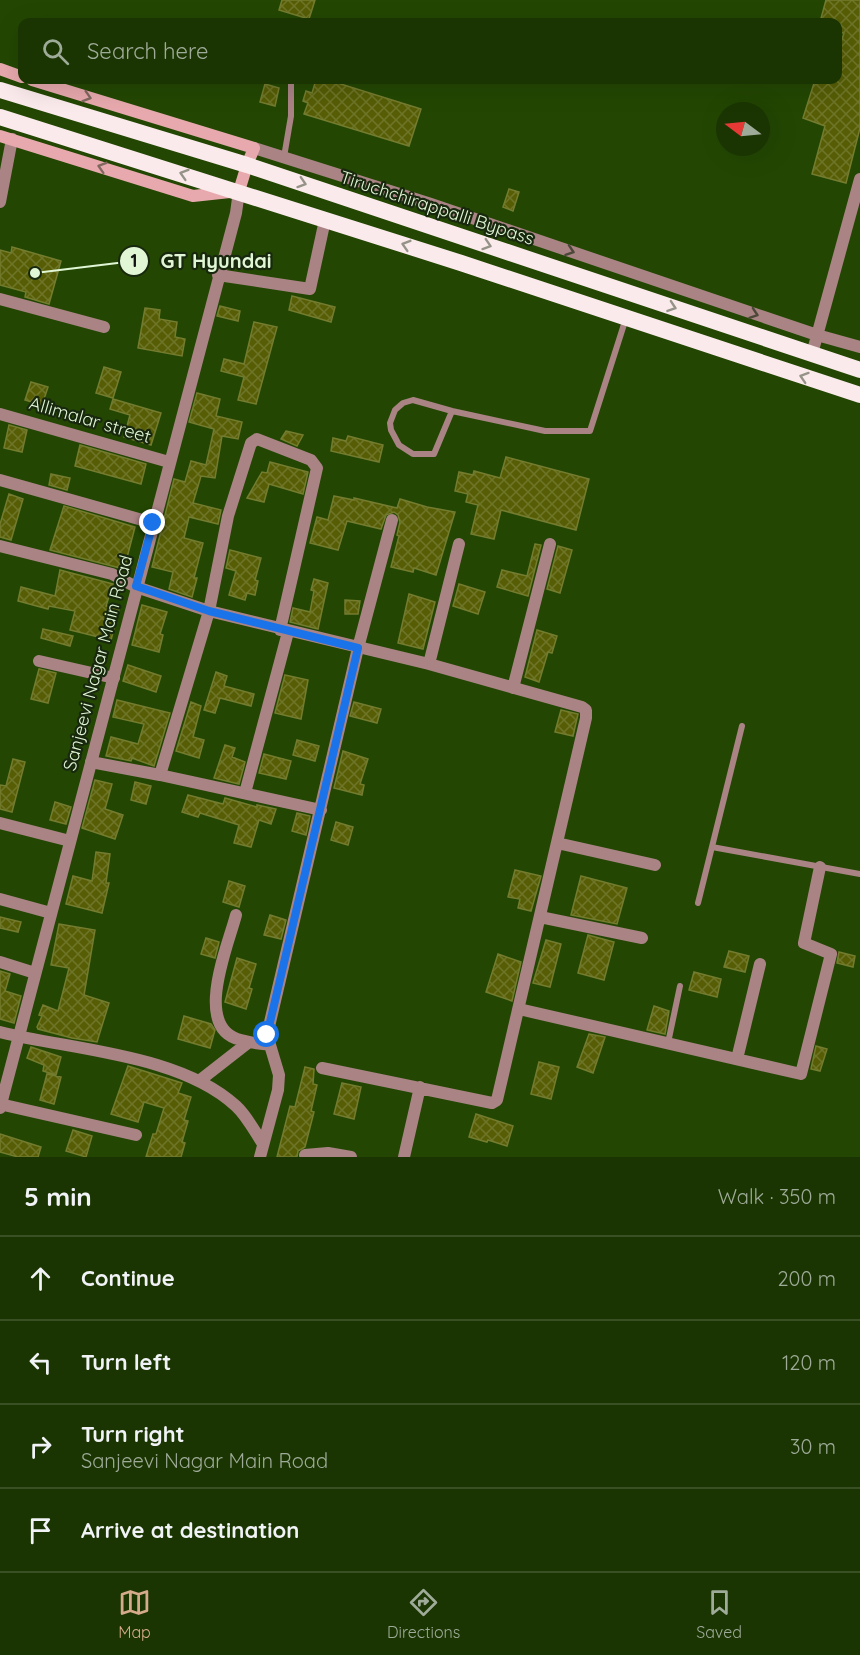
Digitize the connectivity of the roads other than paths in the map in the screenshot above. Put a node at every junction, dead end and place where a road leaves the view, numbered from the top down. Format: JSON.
{"nodes":[{"id":1,"x":0,"y":69,"type":"edge"},
{"id":2,"x":18,"y":75,"type":"edge"},
{"id":3,"x":45,"y":84,"type":"edge"},
{"id":4,"x":291,"y":84,"type":"edge"},
{"id":5,"x":0,"y":90,"type":"edge"},
{"id":6,"x":0,"y":117,"type":"edge"},
{"id":7,"x":6,"y":138,"type":"edge"},
{"id":8,"x":254,"y":148,"type":"junction"},
{"id":9,"x":284,"y":158,"type":"junction"},
{"id":10,"x":247,"y":165,"type":"junction"},
{"id":11,"x":860,"y":179,"type":"edge"},
{"id":12,"x":239,"y":191,"type":"junction"},
{"id":13,"x":0,"y":202,"type":"edge"},
{"id":14,"x":325,"y":220,"type":"junction"},
{"id":15,"x":218,"y":274,"type":"junction"},
{"id":16,"x":0,"y":299,"type":"edge"},
{"id":17,"x":626,"y":318,"type":"junction"},
{"id":18,"x":104,"y":327,"type":"dead end"},
{"id":19,"x":817,"y":335,"type":"junction"},
{"id":20,"x":860,"y":346,"type":"edge"},
{"id":21,"x":812,"y":354,"type":"junction"},
{"id":22,"x":860,"y":370,"type":"edge"},
{"id":23,"x":860,"y":395,"type":"edge"},
{"id":24,"x":452,"y":411,"type":"junction"},
{"id":25,"x":0,"y":414,"type":"edge"},
{"id":26,"x":169,"y":462,"type":"junction"},
{"id":27,"x":0,"y":480,"type":"edge"},
{"id":28,"x":392,"y":520,"type":"dead end"},
{"id":29,"x":153,"y":523,"type":"junction"},
{"id":30,"x":459,"y":544,"type":"dead end"},
{"id":31,"x":550,"y":544,"type":"dead end"},
{"id":32,"x":0,"y":546,"type":"edge"},
{"id":33,"x":136,"y":586,"type":"junction"},
{"id":34,"x":209,"y":611,"type":"junction"},
{"id":35,"x":284,"y":631,"type":"junction"},
{"id":36,"x":358,"y":648,"type":"junction"},
{"id":37,"x":39,"y":661,"type":"dead end"},
{"id":38,"x":429,"y":664,"type":"junction"},
{"id":39,"x":114,"y":678,"type":"junction"},
{"id":40,"x":513,"y":688,"type":"junction"},
{"id":41,"x":742,"y":726,"type":"dead end"},
{"id":42,"x":91,"y":762,"type":"junction"},
{"id":43,"x":160,"y":775,"type":"junction"},
{"id":44,"x":244,"y":792,"type":"junction"},
{"id":45,"x":321,"y":810,"type":"junction"},
{"id":46,"x":0,"y":824,"type":"edge"},
{"id":47,"x":70,"y":841,"type":"junction"},
{"id":48,"x":557,"y":843,"type":"junction"},
{"id":49,"x":712,"y":848,"type":"junction"},
{"id":50,"x":655,"y":865,"type":"dead end"},
{"id":51,"x":820,"y":867,"type":"junction"},
{"id":52,"x":860,"y":874,"type":"edge"},
{"id":53,"x":0,"y":899,"type":"edge"},
{"id":54,"x":698,"y":903,"type":"dead end"},
{"id":55,"x":51,"y":913,"type":"junction"},
{"id":56,"x":236,"y":915,"type":"dead end"},
{"id":57,"x":540,"y":917,"type":"junction"},
{"id":58,"x":642,"y":938,"type":"dead end"},
{"id":59,"x":0,"y":962,"type":"edge"},
{"id":60,"x":760,"y":964,"type":"dead end"},
{"id":61,"x":35,"y":973,"type":"junction"},
{"id":62,"x":680,"y":986,"type":"dead end"},
{"id":63,"x":519,"y":1009,"type":"junction"},
{"id":64,"x":0,"y":1032,"type":"edge"},
{"id":65,"x":19,"y":1036,"type":"junction"},
{"id":66,"x":249,"y":1042,"type":"junction"},
{"id":67,"x":668,"y":1043,"type":"junction"},
{"id":68,"x":268,"y":1044,"type":"junction"},
{"id":69,"x":737,"y":1059,"type":"junction"},
{"id":70,"x":322,"y":1068,"type":"dead end"},
{"id":71,"x":199,"y":1082,"type":"junction"},
{"id":72,"x":420,"y":1087,"type":"junction"},
{"id":73,"x":0,"y":1105,"type":"edge"},
{"id":74,"x":136,"y":1135,"type":"dead end"},
{"id":75,"x":263,"y":1144,"type":"junction"},
{"id":76,"x":305,"y":1155,"type":"dead end"},
{"id":77,"x":260,"y":1157,"type":"edge"},
{"id":78,"x":351,"y":1157,"type":"edge"},
{"id":79,"x":404,"y":1157,"type":"edge"}],
"edges":[{"from":1,"to":2,"type":"main road"},
{"from":3,"to":8,"type":"main road","one_way":true},
{"from":4,"to":9,"type":"lane"},
{"from":5,"to":10,"type":"highway","name":"Tiruchchirappalli Bypass"},
{"from":12,"to":6,"type":"highway","one_way":true},
{"from":12,"to":7,"type":"main road","one_way":true},
{"from":7,"to":13,"type":"street"},
{"from":8,"to":9,"type":"street"},
{"from":8,"to":10,"type":"main road"},
{"from":9,"to":19,"type":"street","one_way":true},
{"from":10,"to":12,"type":"main road"},
{"from":10,"to":21,"type":"highway","name":"Tiruchchirappalli Bypass","one_way":true},
{"from":11,"to":19,"type":"street"},
{"from":12,"to":14,"type":"highway"},
{"from":12,"to":15,"type":"street","name":"Sanjeevi Nagar Main Road"},
{"from":14,"to":15,"type":"street"},
{"from":17,"to":14,"type":"highway","one_way":true},
{"from":15,"to":26,"type":"street","name":"Sanjeevi Nagar Main Road"},
{"from":16,"to":18,"type":"street"},
{"from":23,"to":17,"type":"highway","one_way":true},
{"from":17,"to":24,"type":"lane"},
{"from":19,"to":20,"type":"street"},
{"from":19,"to":21,"type":"street"},
{"from":21,"to":22,"type":"highway","name":"Tiruchchirappalli Bypass"},
{"from":24,"to":24,"type":"lane"},
{"from":25,"to":26,"type":"street","name":"Allimalar street"},
{"from":26,"to":29,"type":"street","name":"Sanjeevi Nagar Main Road"},
{"from":27,"to":29,"type":"street"},
{"from":28,"to":36,"type":"street"},
{"from":29,"to":33,"type":"street","name":"Sanjeevi Nagar Main Road"},
{"from":30,"to":38,"type":"street"},
{"from":31,"to":40,"type":"street"},
{"from":32,"to":33,"type":"street"},
{"from":33,"to":34,"type":"street"},
{"from":33,"to":39,"type":"street","name":"Sanjeevi Nagar Main Road"},
{"from":34,"to":35,"type":"street"},
{"from":34,"to":35,"type":"street"},
{"from":34,"to":43,"type":"street"},
{"from":35,"to":36,"type":"street"},
{"from":35,"to":44,"type":"street"},
{"from":36,"to":38,"type":"street"},
{"from":36,"to":45,"type":"street"},
{"from":37,"to":39,"type":"street"},
{"from":38,"to":40,"type":"street"},
{"from":39,"to":42,"type":"street","name":"Sanjeevi Nagar Main Road"},
{"from":40,"to":48,"type":"street"},
{"from":41,"to":49,"type":"lane"},
{"from":42,"to":43,"type":"street"},
{"from":42,"to":47,"type":"street","name":"Sanjeevi Nagar Main Road"},
{"from":43,"to":44,"type":"street"},
{"from":44,"to":45,"type":"street"},
{"from":45,"to":68,"type":"street"},
{"from":46,"to":47,"type":"street"},
{"from":47,"to":55,"type":"street","name":"Sanjeevi Nagar Main Road"},
{"from":48,"to":50,"type":"street"},
{"from":48,"to":57,"type":"street"},
{"from":49,"to":51,"type":"lane"},
{"from":49,"to":54,"type":"lane"},
{"from":51,"to":52,"type":"lane"},
{"from":51,"to":69,"type":"street"},
{"from":53,"to":55,"type":"street"},
{"from":55,"to":61,"type":"street","name":"Sanjeevi Nagar Main Road"},
{"from":56,"to":66,"type":"street"},
{"from":57,"to":58,"type":"street"},
{"from":57,"to":63,"type":"street"},
{"from":59,"to":61,"type":"street"},
{"from":60,"to":69,"type":"street"},
{"from":61,"to":65,"type":"street","name":"Sanjeevi Nagar Main Road"},
{"from":62,"to":67,"type":"lane"},
{"from":63,"to":67,"type":"street"},
{"from":63,"to":72,"type":"street"},
{"from":64,"to":65,"type":"street"},
{"from":65,"to":71,"type":"street"},
{"from":65,"to":73,"type":"street","name":"Sanjeevi Nagar Main Road"},
{"from":66,"to":68,"type":"street"},
{"from":66,"to":71,"type":"street"},
{"from":67,"to":69,"type":"street"},
{"from":68,"to":75,"type":"street"},
{"from":70,"to":72,"type":"street"},
{"from":71,"to":75,"type":"street"},
{"from":72,"to":79,"type":"street"},
{"from":73,"to":74,"type":"street"},
{"from":75,"to":77,"type":"street"},
{"from":76,"to":78,"type":"street"}]}
